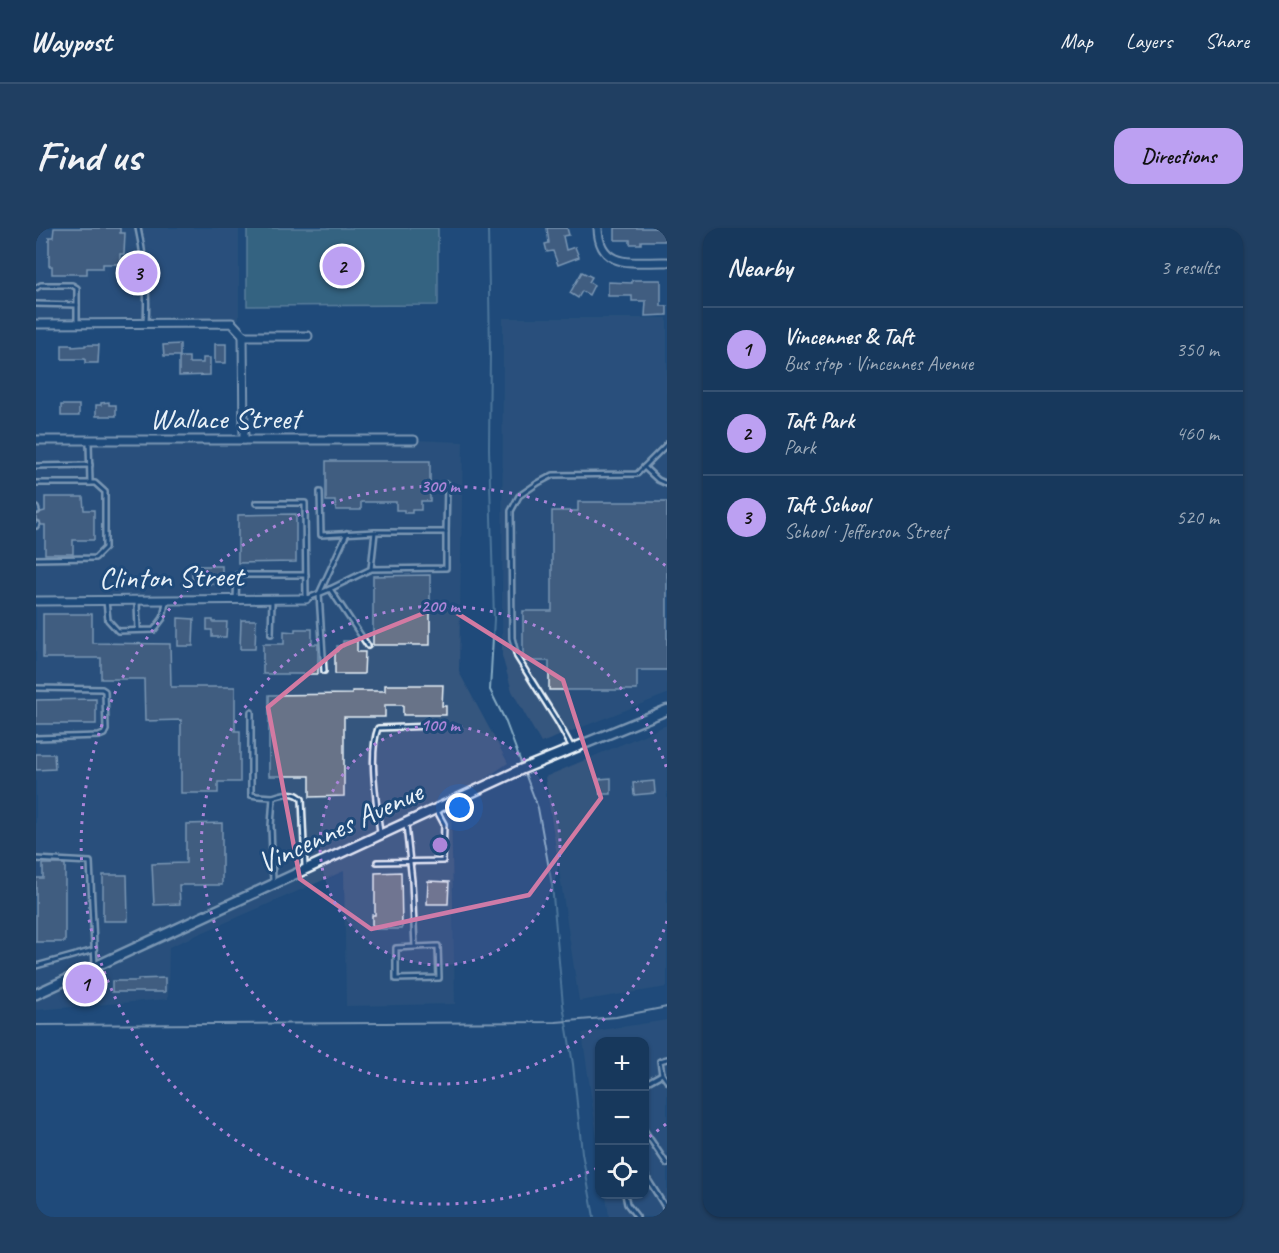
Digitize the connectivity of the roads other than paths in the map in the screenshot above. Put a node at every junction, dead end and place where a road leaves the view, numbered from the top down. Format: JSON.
{"nodes":[{"id":1,"x":138,"y":228,"type":"edge"},
{"id":2,"x":598,"y":228,"type":"edge"},
{"id":3,"x":667,"y":262,"type":"edge"},
{"id":4,"x":36,"y":288,"type":"edge"},
{"id":5,"x":36,"y":304,"type":"edge"},
{"id":6,"x":77,"y":305,"type":"junction"},
{"id":7,"x":36,"y":324,"type":"edge"},
{"id":8,"x":78,"y":324,"type":"junction"},
{"id":9,"x":146,"y":324,"type":"junction"},
{"id":10,"x":243,"y":336,"type":"junction"},
{"id":11,"x":308,"y":336,"type":"dead end"},
{"id":12,"x":36,"y":440,"type":"edge"},
{"id":13,"x":89,"y":440,"type":"junction"},
{"id":14,"x":244,"y":440,"type":"junction"},
{"id":15,"x":414,"y":440,"type":"dead end"},
{"id":16,"x":667,"y":444,"type":"edge"},
{"id":17,"x":36,"y":465,"type":"edge"},
{"id":18,"x":90,"y":465,"type":"junction"},
{"id":19,"x":644,"y":467,"type":"junction"},
{"id":20,"x":36,"y":483,"type":"edge"},
{"id":21,"x":90,"y":483,"type":"junction"},
{"id":22,"x":447,"y":484,"type":"dead end"},
{"id":23,"x":667,"y":484,"type":"edge"},
{"id":24,"x":320,"y":492,"type":"dead end"},
{"id":25,"x":256,"y":503,"type":"dead end"},
{"id":26,"x":375,"y":532,"type":"junction"},
{"id":27,"x":446,"y":532,"type":"junction"},
{"id":28,"x":347,"y":533,"type":"junction"},
{"id":29,"x":36,"y":559,"type":"edge"},
{"id":30,"x":371,"y":568,"type":"junction"},
{"id":31,"x":306,"y":575,"type":"junction"},
{"id":32,"x":330,"y":589,"type":"junction"},
{"id":33,"x":319,"y":594,"type":"junction"},
{"id":34,"x":236,"y":599,"type":"junction"},
{"id":35,"x":272,"y":599,"type":"junction"},
{"id":36,"x":306,"y":599,"type":"junction"},
{"id":37,"x":106,"y":600,"type":"junction"},
{"id":38,"x":136,"y":600,"type":"junction"},
{"id":39,"x":166,"y":600,"type":"junction"},
{"id":40,"x":36,"y":601,"type":"edge"},
{"id":41,"x":138,"y":630,"type":"junction"},
{"id":42,"x":271,"y":634,"type":"dead end"},
{"id":43,"x":368,"y":646,"type":"dead end"},
{"id":44,"x":324,"y":670,"type":"dead end"},
{"id":45,"x":36,"y":688,"type":"edge"},
{"id":46,"x":667,"y":710,"type":"edge"},
{"id":47,"x":251,"y":712,"type":"dead end"},
{"id":48,"x":434,"y":726,"type":"dead end"},
{"id":49,"x":36,"y":738,"type":"edge"},
{"id":50,"x":572,"y":748,"type":"junction"},
{"id":51,"x":273,"y":797,"type":"junction"},
{"id":52,"x":436,"y":809,"type":"junction"},
{"id":53,"x":406,"y":823,"type":"junction"},
{"id":54,"x":380,"y":835,"type":"junction"},
{"id":55,"x":36,"y":859,"type":"edge"},
{"id":56,"x":411,"y":861,"type":"junction"},
{"id":57,"x":377,"y":862,"type":"dead end"},
{"id":58,"x":305,"y":869,"type":"junction"},
{"id":59,"x":273,"y":885,"type":"junction"},
{"id":60,"x":415,"y":946,"type":"junction"},
{"id":61,"x":94,"y":950,"type":"junction"},
{"id":62,"x":36,"y":966,"type":"edge"},
{"id":63,"x":95,"y":967,"type":"junction"},
{"id":64,"x":36,"y":994,"type":"edge"},
{"id":65,"x":667,"y":1059,"type":"edge"},
{"id":66,"x":662,"y":1074,"type":"junction"},
{"id":67,"x":667,"y":1081,"type":"edge"},
{"id":68,"x":649,"y":1082,"type":"edge"},
{"id":69,"x":649,"y":1136,"type":"edge"},
{"id":70,"x":667,"y":1164,"type":"edge"},
{"id":71,"x":649,"y":1180,"type":"edge"},
{"id":72,"x":626,"y":1199,"type":"edge"},
{"id":73,"x":667,"y":1211,"type":"edge"},
{"id":74,"x":637,"y":1217,"type":"edge"},
{"id":75,"x":661,"y":1217,"type":"edge"}],
"edges":[{"from":1,"to":9,"type":"lane"},
{"from":2,"to":3,"type":"street"},
{"from":4,"to":6,"type":"lane"},
{"from":5,"to":6,"type":"lane"},
{"from":6,"to":8,"type":"lane"},
{"from":7,"to":8,"type":"street"},
{"from":8,"to":9,"type":"street"},
{"from":9,"to":10,"type":"street"},
{"from":10,"to":11,"type":"street"},
{"from":10,"to":14,"type":"street"},
{"from":12,"to":13,"type":"street","name":"Wallace Street"},
{"from":13,"to":14,"type":"street","name":"Wallace Street"},
{"from":13,"to":18,"type":"lane"},
{"from":14,"to":15,"type":"street","name":"Wallace Street"},
{"from":16,"to":19,"type":"lane"},
{"from":17,"to":18,"type":"lane"},
{"from":18,"to":21,"type":"lane"},
{"from":19,"to":23,"type":"lane"},
{"from":19,"to":50,"type":"lane"},
{"from":20,"to":21,"type":"lane"},
{"from":21,"to":29,"type":"lane"},
{"from":22,"to":27,"type":"lane"},
{"from":24,"to":28,"type":"lane"},
{"from":25,"to":31,"type":"lane"},
{"from":26,"to":27,"type":"lane"},
{"from":26,"to":28,"type":"lane"},
{"from":26,"to":30,"type":"lane"},
{"from":27,"to":30,"type":"lane"},
{"from":28,"to":33,"type":"lane"},
{"from":30,"to":32,"type":"lane"},
{"from":31,"to":34,"type":"lane"},
{"from":31,"to":36,"type":"lane"},
{"from":32,"to":33,"type":"lane"},
{"from":32,"to":43,"type":"lane"},
{"from":33,"to":36,"type":"lane"},
{"from":33,"to":44,"type":"lane"},
{"from":34,"to":35,"type":"street","name":"Clinton Street"},
{"from":34,"to":39,"type":"street","name":"Clinton Street"},
{"from":35,"to":36,"type":"street","name":"Clinton Street"},
{"from":35,"to":42,"type":"lane"},
{"from":37,"to":38,"type":"street","name":"Clinton Street"},
{"from":37,"to":40,"type":"street","name":"Clinton Street"},
{"from":37,"to":41,"type":"lane"},
{"from":38,"to":39,"type":"street","name":"Clinton Street"},
{"from":38,"to":41,"type":"lane"},
{"from":39,"to":41,"type":"lane"},
{"from":45,"to":49,"type":"lane"},
{"from":46,"to":50,"type":"street","name":"Vincennes Avenue"},
{"from":47,"to":51,"type":"lane"},
{"from":48,"to":54,"type":"lane"},
{"from":50,"to":52,"type":"street","name":"Vincennes Avenue"},
{"from":51,"to":58,"type":"lane"},
{"from":51,"to":59,"type":"lane"},
{"from":52,"to":53,"type":"street","name":"Vincennes Avenue"},
{"from":52,"to":56,"type":"lane"},
{"from":53,"to":54,"type":"street","name":"Vincennes Avenue"},
{"from":53,"to":56,"type":"lane"},
{"from":54,"to":58,"type":"street","name":"Vincennes Avenue"},
{"from":55,"to":61,"type":"lane"},
{"from":56,"to":57,"type":"lane"},
{"from":56,"to":60,"type":"lane"},
{"from":58,"to":59,"type":"street","name":"Vincennes Avenue"},
{"from":59,"to":63,"type":"street","name":"Vincennes Avenue"},
{"from":60,"to":60,"type":"lane"},
{"from":61,"to":62,"type":"lane"},
{"from":61,"to":63,"type":"lane"},
{"from":63,"to":64,"type":"street","name":"Vincennes Avenue"},
{"from":65,"to":66,"type":"lane"},
{"from":66,"to":67,"type":"lane"},
{"from":66,"to":68,"type":"lane"},
{"from":69,"to":70,"type":"lane"},
{"from":71,"to":73,"type":"lane"},
{"from":72,"to":74,"type":"lane"},
{"from":73,"to":75,"type":"lane"}]}
